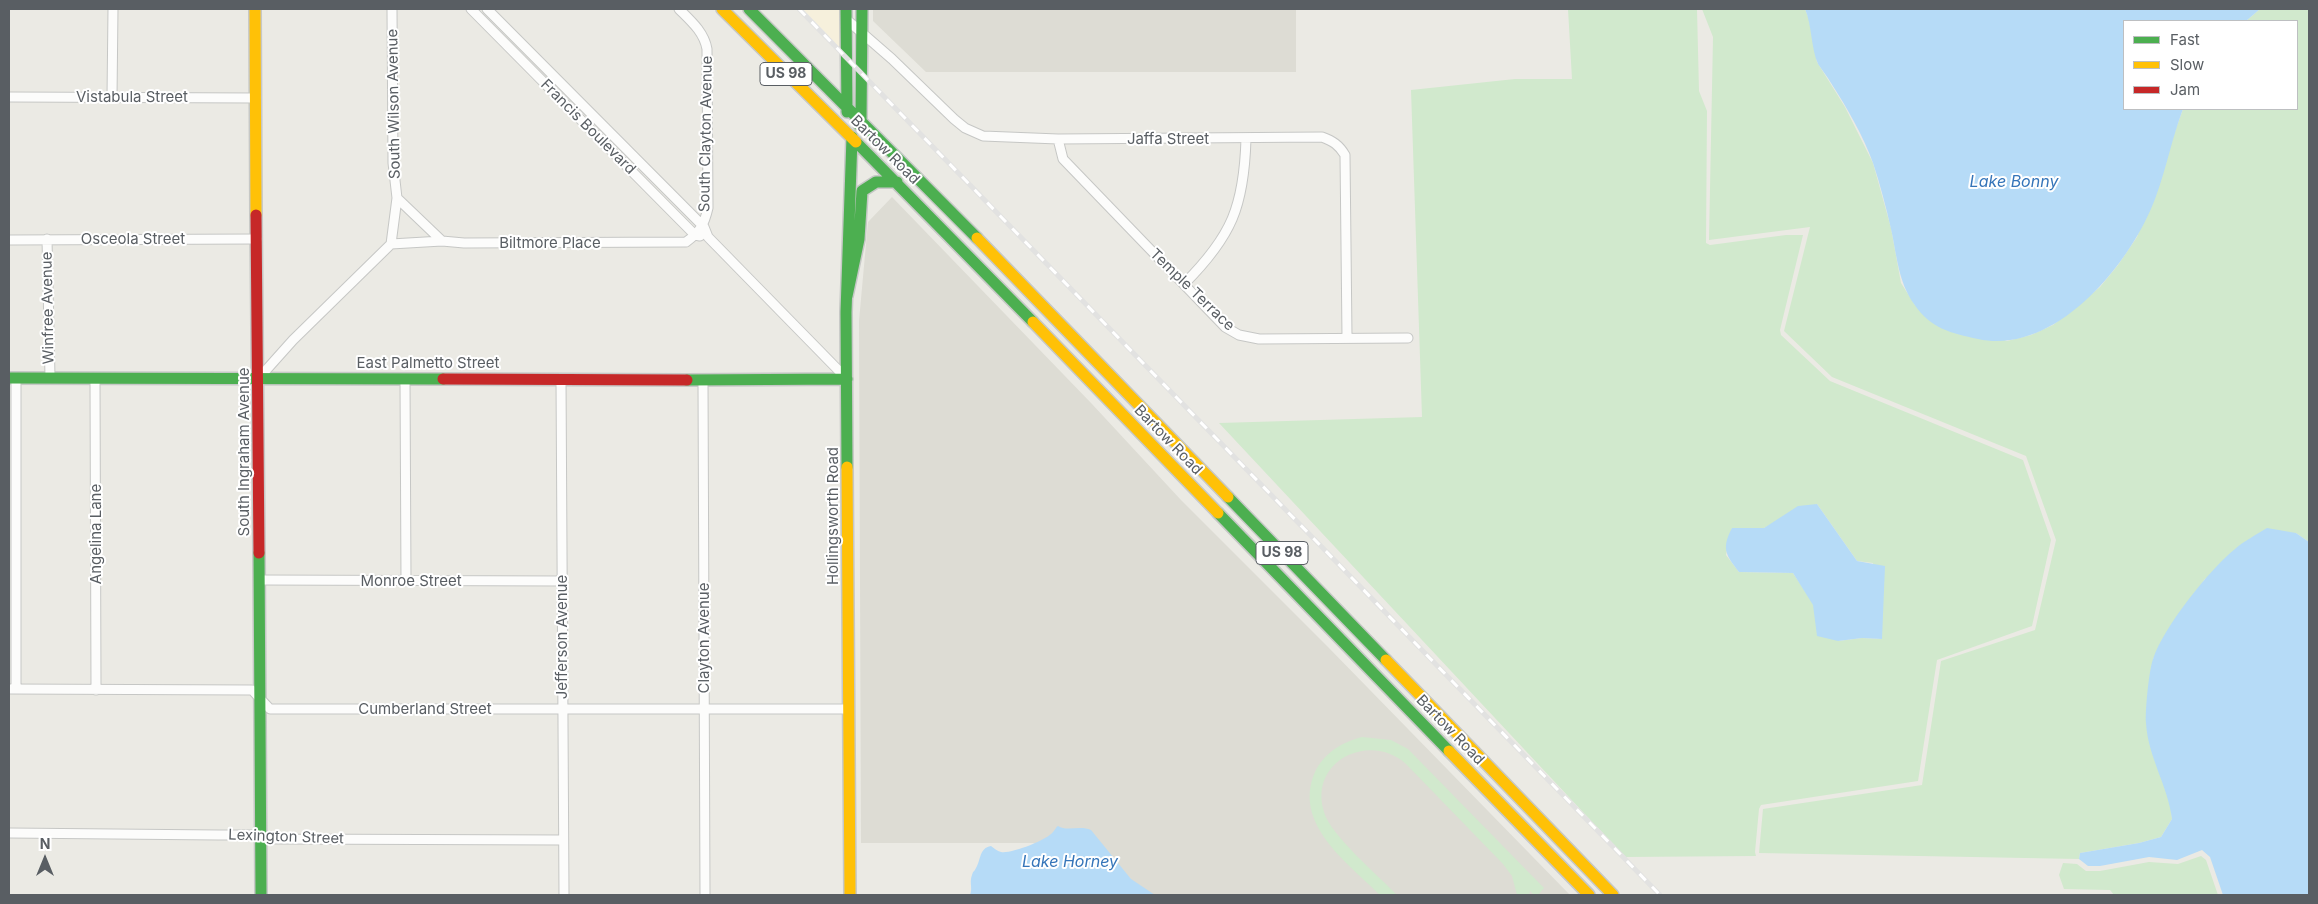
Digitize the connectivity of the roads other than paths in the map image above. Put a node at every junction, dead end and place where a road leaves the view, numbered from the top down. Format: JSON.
{"nodes":[{"id":1,"x":113,"y":9,"type":"edge"},
{"id":2,"x":255,"y":9,"type":"edge"},
{"id":3,"x":392,"y":9,"type":"edge"},
{"id":4,"x":471,"y":9,"type":"edge"},
{"id":5,"x":487,"y":9,"type":"edge"},
{"id":6,"x":679,"y":9,"type":"edge"},
{"id":7,"x":722,"y":9,"type":"edge"},
{"id":8,"x":749,"y":9,"type":"edge"},
{"id":9,"x":862,"y":9,"type":"edge"},
{"id":10,"x":846,"y":14,"type":"edge"},
{"id":11,"x":502,"y":24,"type":"junction"},
{"id":12,"x":494,"y":32,"type":"junction"},
{"id":13,"x":862,"y":33,"type":"junction"},
{"id":14,"x":9,"y":97,"type":"edge"},
{"id":15,"x":112,"y":97,"type":"junction"},
{"id":16,"x":256,"y":98,"type":"junction"},
{"id":17,"x":846,"y":108,"type":"junction"},
{"id":18,"x":861,"y":121,"type":"junction"},
{"id":19,"x":603,"y":125,"type":"junction"},
{"id":20,"x":594,"y":134,"type":"junction"},
{"id":21,"x":852,"y":137,"type":"junction"},
{"id":22,"x":1246,"y":138,"type":"junction"},
{"id":23,"x":1058,"y":139,"type":"junction"},
{"id":24,"x":897,"y":182,"type":"junction"},
{"id":25,"x":396,"y":198,"type":"junction"},
{"id":26,"x":704,"y":227,"type":"junction"},
{"id":27,"x":695,"y":236,"type":"junction"},
{"id":28,"x":708,"y":237,"type":"junction"},
{"id":29,"x":47,"y":239,"type":"junction"},
{"id":30,"x":257,"y":239,"type":"junction"},
{"id":31,"x":9,"y":240,"type":"edge"},
{"id":32,"x":442,"y":241,"type":"junction"},
{"id":33,"x":391,"y":244,"type":"junction"},
{"id":34,"x":1184,"y":284,"type":"junction"},
{"id":35,"x":847,"y":296,"type":"junction"},
{"id":36,"x":1347,"y":338,"type":"junction"},
{"id":37,"x":1408,"y":338,"type":"dead end"},
{"id":38,"x":50,"y":377,"type":"junction"},
{"id":39,"x":12,"y":378,"type":"edge"},
{"id":40,"x":96,"y":378,"type":"junction"},
{"id":41,"x":259,"y":378,"type":"junction"},
{"id":42,"x":406,"y":379,"type":"junction"},
{"id":43,"x":561,"y":379,"type":"junction"},
{"id":44,"x":848,"y":379,"type":"junction"},
{"id":45,"x":703,"y":381,"type":"junction"},
{"id":46,"x":260,"y":580,"type":"junction"},
{"id":47,"x":406,"y":581,"type":"junction"},
{"id":48,"x":562,"y":581,"type":"junction"},
{"id":49,"x":1326,"y":599,"type":"junction"},
{"id":50,"x":1314,"y":611,"type":"junction"},
{"id":51,"x":12,"y":689,"type":"edge"},
{"id":52,"x":96,"y":690,"type":"junction"},
{"id":53,"x":260,"y":699,"type":"junction"},
{"id":54,"x":849,"y":709,"type":"junction"},
{"id":55,"x":562,"y":710,"type":"junction"},
{"id":56,"x":704,"y":710,"type":"junction"},
{"id":57,"x":9,"y":834,"type":"edge"},
{"id":58,"x":261,"y":837,"type":"junction"},
{"id":59,"x":563,"y":840,"type":"junction"},
{"id":60,"x":261,"y":895,"type":"edge"},
{"id":61,"x":564,"y":895,"type":"edge"},
{"id":62,"x":706,"y":895,"type":"edge"},
{"id":63,"x":850,"y":895,"type":"edge"},
{"id":64,"x":1589,"y":895,"type":"edge"},
{"id":65,"x":1613,"y":895,"type":"edge"}],
"edges":[{"from":1,"to":15,"type":"street"},
{"from":2,"to":16,"type":"main road","name":"South Ingraham Avenue"},
{"from":3,"to":25,"type":"street","name":"South Wilson Avenue"},
{"from":4,"to":12,"type":"street","name":"Francis Boulevard"},
{"from":5,"to":11,"type":"street","name":"Francis Boulevard"},
{"from":6,"to":26,"type":"street","name":"South Clayton Avenue"},
{"from":7,"to":21,"type":"main road","name":"Bartow Road","number":"US 98"},
{"from":8,"to":17,"type":"main road","name":"Bartow Road","number":"US 98"},
{"from":9,"to":13,"type":"main road"},
{"from":10,"to":13,"type":"street","name":"Jaffa Street"},
{"from":10,"to":17,"type":"main road"},
{"from":11,"to":12,"type":"street"},
{"from":11,"to":19,"type":"street","name":"Francis Boulevard"},
{"from":12,"to":20,"type":"street","name":"Francis Boulevard"},
{"from":13,"to":18,"type":"main road"},
{"from":13,"to":23,"type":"street","name":"Jaffa Street"},
{"from":14,"to":15,"type":"street","name":"Vistabula Street"},
{"from":15,"to":16,"type":"street","name":"Vistabula Street"},
{"from":16,"to":30,"type":"main road","name":"South Ingraham Avenue"},
{"from":17,"to":18,"type":"main road","name":"Bartow Road","number":"US 98"},
{"from":17,"to":21,"type":"main road"},
{"from":18,"to":21,"type":"main road"},
{"from":18,"to":49,"type":"main road","name":"Bartow Road","number":"US 98"},
{"from":19,"to":20,"type":"street"},
{"from":19,"to":26,"type":"street","name":"Francis Boulevard"},
{"from":20,"to":27,"type":"street","name":"Francis Boulevard"},
{"from":21,"to":24,"type":"main road","name":"Bartow Road","number":"US 98"},
{"from":21,"to":35,"type":"main road","name":"Hollingsworth Road"},
{"from":22,"to":23,"type":"street","name":"Jaffa Street"},
{"from":22,"to":34,"type":"street"},
{"from":22,"to":36,"type":"street","name":"Jaffa Street"},
{"from":23,"to":34,"type":"street","name":"Temple Terrace"},
{"from":24,"to":35,"type":"main road"},
{"from":24,"to":50,"type":"main road","name":"Bartow Road","number":"US 98"},
{"from":25,"to":32,"type":"street","name":"South Wilson Avenue"},
{"from":25,"to":33,"type":"street"},
{"from":26,"to":27,"type":"street"},
{"from":26,"to":28,"type":"street","name":"Francis Boulevard"},
{"from":27,"to":28,"type":"street"},
{"from":27,"to":32,"type":"street","name":"Biltmore Place"},
{"from":28,"to":44,"type":"street","name":"Francis Boulevard"},
{"from":29,"to":30,"type":"street","name":"Osceola Street"},
{"from":29,"to":31,"type":"street","name":"Osceola Street"},
{"from":29,"to":38,"type":"street","name":"Winfree Avenue"},
{"from":30,"to":41,"type":"main road","name":"South Ingraham Avenue"},
{"from":32,"to":33,"type":"street","name":"Biltmore Place"},
{"from":33,"to":41,"type":"street"},
{"from":34,"to":36,"type":"street","name":"Temple Terrace"},
{"from":35,"to":44,"type":"main road","name":"Hollingsworth Road"},
{"from":36,"to":37,"type":"street","name":"Temple Terrace"},
{"from":38,"to":39,"type":"main road","name":"East Palmetto Street"},
{"from":38,"to":40,"type":"main road","name":"East Palmetto Street"},
{"from":39,"to":51,"type":"street"},
{"from":40,"to":41,"type":"main road","name":"East Palmetto Street"},
{"from":40,"to":52,"type":"street","name":"Angelina Lane"},
{"from":41,"to":42,"type":"main road","name":"East Palmetto Street"},
{"from":41,"to":46,"type":"main road","name":"South Ingraham Avenue"},
{"from":42,"to":43,"type":"main road","name":"East Palmetto Street"},
{"from":42,"to":47,"type":"street"},
{"from":43,"to":45,"type":"main road","name":"East Palmetto Street"},
{"from":43,"to":48,"type":"street","name":"Jefferson Avenue"},
{"from":44,"to":45,"type":"main road","name":"East Palmetto Street"},
{"from":44,"to":54,"type":"main road","name":"Hollingsworth Road"},
{"from":45,"to":56,"type":"street","name":"Clayton Avenue"},
{"from":46,"to":47,"type":"street","name":"Monroe Street"},
{"from":46,"to":53,"type":"main road","name":"South Ingraham Avenue"},
{"from":47,"to":48,"type":"street","name":"Monroe Street"},
{"from":48,"to":55,"type":"street","name":"Jefferson Avenue"},
{"from":49,"to":50,"type":"street"},
{"from":49,"to":65,"type":"main road","name":"Bartow Road","number":"US 98"},
{"from":50,"to":64,"type":"main road","name":"Bartow Road","number":"US 98"},
{"from":51,"to":52,"type":"street","name":"Cumberland Street"},
{"from":52,"to":53,"type":"street","name":"Cumberland Street"},
{"from":53,"to":55,"type":"street","name":"Cumberland Street"},
{"from":53,"to":58,"type":"main road","name":"South Ingraham Avenue"},
{"from":54,"to":56,"type":"street","name":"Cumberland Street"},
{"from":54,"to":63,"type":"main road","name":"Hollingsworth Road"},
{"from":55,"to":56,"type":"street","name":"Cumberland Street"},
{"from":55,"to":59,"type":"street","name":"Jefferson Avenue"},
{"from":56,"to":62,"type":"street","name":"Clayton Avenue"},
{"from":57,"to":58,"type":"street","name":"Lexington Street"},
{"from":58,"to":59,"type":"street","name":"Lexington Street"},
{"from":58,"to":60,"type":"main road","name":"South Ingraham Avenue"},
{"from":59,"to":61,"type":"street","name":"Jefferson Avenue"}]}
